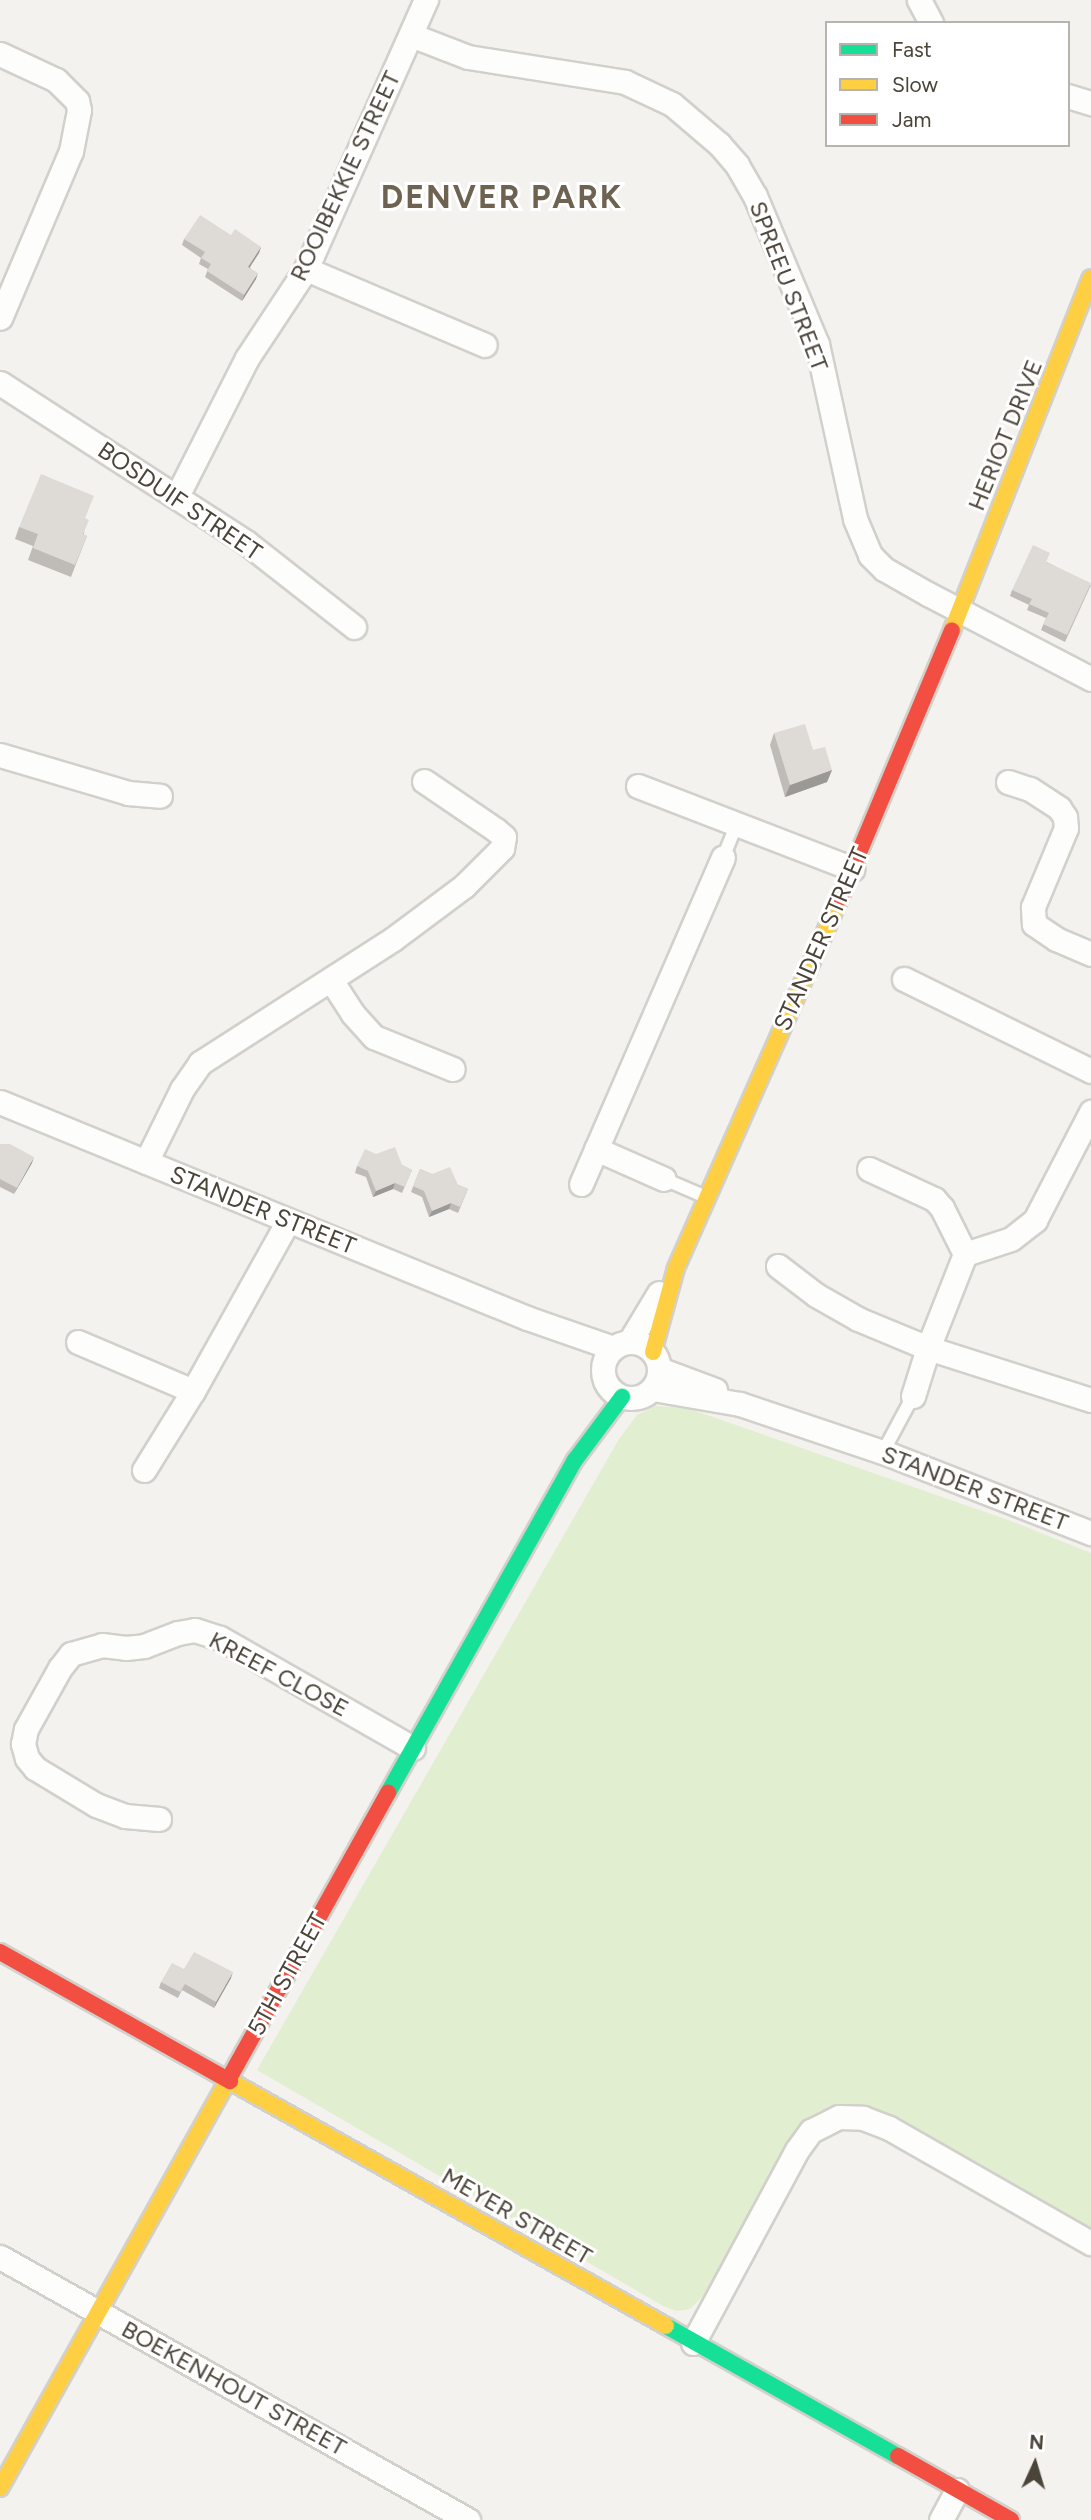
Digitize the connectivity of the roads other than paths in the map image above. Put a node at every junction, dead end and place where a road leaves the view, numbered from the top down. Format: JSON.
{"nodes":[{"id":1,"x":426,"y":0,"type":"edge"},
{"id":2,"x":919,"y":0,"type":"edge"},
{"id":3,"x":930,"y":21,"type":"edge"},
{"id":4,"x":411,"y":35,"type":"junction"},
{"id":5,"x":0,"y":54,"type":"edge"},
{"id":6,"x":1070,"y":97,"type":"edge"},
{"id":7,"x":1091,"y":103,"type":"edge"},
{"id":8,"x":306,"y":269,"type":"junction"},
{"id":9,"x":1091,"y":278,"type":"edge"},
{"id":10,"x":0,"y":318,"type":"edge"},
{"id":11,"x":485,"y":345,"type":"dead end"},
{"id":12,"x":0,"y":383,"type":"edge"},
{"id":13,"x":177,"y":496,"type":"junction"},
{"id":14,"x":961,"y":608,"type":"junction"},
{"id":15,"x":355,"y":627,"type":"dead end"},
{"id":16,"x":1091,"y":679,"type":"edge"},
{"id":17,"x":0,"y":755,"type":"edge"},
{"id":18,"x":424,"y":781,"type":"dead end"},
{"id":19,"x":1008,"y":782,"type":"dead end"},
{"id":20,"x":638,"y":786,"type":"dead end"},
{"id":21,"x":160,"y":796,"type":"dead end"},
{"id":22,"x":737,"y":824,"type":"junction"},
{"id":23,"x":723,"y":858,"type":"joint"},
{"id":24,"x":853,"y":869,"type":"junction"},
{"id":25,"x":1091,"y":954,"type":"edge"},
{"id":26,"x":904,"y":979,"type":"dead end"},
{"id":27,"x":331,"y":980,"type":"junction"},
{"id":28,"x":453,"y":1069,"type":"dead end"},
{"id":29,"x":1091,"y":1071,"type":"edge"},
{"id":30,"x":0,"y":1102,"type":"edge"},
{"id":31,"x":1091,"y":1112,"type":"edge"},
{"id":32,"x":596,"y":1149,"type":"junction"},
{"id":33,"x":146,"y":1162,"type":"junction"},
{"id":34,"x":869,"y":1169,"type":"dead end"},
{"id":35,"x":664,"y":1179,"type":"joint"},
{"id":36,"x":581,"y":1184,"type":"dead end"},
{"id":37,"x":707,"y":1198,"type":"junction"},
{"id":38,"x":288,"y":1221,"type":"junction"},
{"id":39,"x":965,"y":1254,"type":"junction"},
{"id":40,"x":778,"y":1266,"type":"dead end"},
{"id":41,"x":676,"y":1268,"type":"junction"},
{"id":42,"x":78,"y":1342,"type":"dead end"},
{"id":43,"x":928,"y":1348,"type":"junction"},
{"id":44,"x":615,"y":1367,"type":"junction"},
{"id":45,"x":655,"y":1370,"type":"junction"},
{"id":46,"x":193,"y":1391,"type":"junction"},
{"id":47,"x":913,"y":1396,"type":"joint"},
{"id":48,"x":1091,"y":1400,"type":"edge"},
{"id":49,"x":883,"y":1452,"type":"junction"},
{"id":50,"x":575,"y":1460,"type":"joint"},
{"id":51,"x":144,"y":1470,"type":"dead end"},
{"id":52,"x":1091,"y":1533,"type":"edge"},
{"id":53,"x":413,"y":1748,"type":"junction"},
{"id":54,"x":159,"y":1819,"type":"dead end"},
{"id":55,"x":0,"y":1952,"type":"edge"},
{"id":56,"x":228,"y":2080,"type":"junction"},
{"id":57,"x":1091,"y":2243,"type":"edge"},
{"id":58,"x":0,"y":2257,"type":"edge"},
{"id":59,"x":99,"y":2312,"type":"junction"},
{"id":60,"x":693,"y":2343,"type":"junction"},
{"id":61,"x":0,"y":2488,"type":"edge"},
{"id":62,"x":957,"y":2490,"type":"junction"},
{"id":63,"x":468,"y":2520,"type":"edge"},
{"id":64,"x":941,"y":2520,"type":"edge"},
{"id":65,"x":1011,"y":2520,"type":"edge"}],
"edges":[{"from":1,"to":4,"type":"street","name":"ROOIBEKKIE STREET"},
{"from":2,"to":3,"type":"street"},
{"from":4,"to":8,"type":"street","name":"ROOIBEKKIE STREET"},
{"from":4,"to":14,"type":"street","name":"SPREEU STREET"},
{"from":5,"to":10,"type":"street"},
{"from":6,"to":7,"type":"street"},
{"from":8,"to":11,"type":"street"},
{"from":8,"to":13,"type":"street","name":"ROOIBEKKIE STREET"},
{"from":9,"to":14,"type":"street","name":"HERIOT DRIVE"},
{"from":12,"to":13,"type":"street","name":"BOSDUIF STREET"},
{"from":13,"to":15,"type":"street","name":"BOSDUIF STREET"},
{"from":14,"to":16,"type":"street","name":"SPREEU STREET"},
{"from":14,"to":24,"type":"street","name":"STANDER STREET"},
{"from":17,"to":21,"type":"street"},
{"from":18,"to":27,"type":"street"},
{"from":19,"to":25,"type":"street"},
{"from":20,"to":22,"type":"street"},
{"from":22,"to":23,"type":"lane"},
{"from":22,"to":24,"type":"street"},
{"from":23,"to":32,"type":"street"},
{"from":24,"to":37,"type":"street","name":"STANDER STREET"},
{"from":26,"to":29,"type":"street"},
{"from":27,"to":28,"type":"street"},
{"from":27,"to":33,"type":"street"},
{"from":30,"to":33,"type":"street","name":"STANDER STREET"},
{"from":31,"to":39,"type":"street"},
{"from":32,"to":35,"type":"street"},
{"from":32,"to":36,"type":"street"},
{"from":33,"to":38,"type":"street","name":"STANDER STREET"},
{"from":34,"to":39,"type":"street"},
{"from":35,"to":37,"type":"lane"},
{"from":37,"to":41,"type":"street","name":"STANDER STREET"},
{"from":38,"to":44,"type":"street","name":"STANDER STREET"},
{"from":38,"to":46,"type":"street"},
{"from":39,"to":43,"type":"street"},
{"from":40,"to":43,"type":"street"},
{"from":41,"to":44,"type":"street","name":"STANDER STREET"},
{"from":41,"to":45,"type":"street","name":"STANDER STREET"},
{"from":42,"to":46,"type":"street"},
{"from":43,"to":47,"type":"street"},
{"from":43,"to":48,"type":"street"},
{"from":44,"to":45,"type":"street"},
{"from":44,"to":45,"type":"street"},
{"from":44,"to":50,"type":"street","name":"5TH STREET"},
{"from":45,"to":49,"type":"street","name":"STANDER STREET"},
{"from":46,"to":51,"type":"street"},
{"from":47,"to":49,"type":"lane"},
{"from":49,"to":52,"type":"street","name":"STANDER STREET"},
{"from":50,"to":53,"type":"street","name":"5TH STREET"},
{"from":53,"to":54,"type":"street","name":"KREEF CLOSE"},
{"from":53,"to":56,"type":"street","name":"5TH STREET"},
{"from":55,"to":56,"type":"street","name":"MEYER STREET"},
{"from":56,"to":59,"type":"street","name":"5TH STREET"},
{"from":56,"to":60,"type":"street","name":"MEYER STREET"},
{"from":57,"to":60,"type":"street"},
{"from":58,"to":59,"type":"street","name":"BOEKENHOUT STREET"},
{"from":59,"to":61,"type":"street","name":"5TH STREET"},
{"from":59,"to":63,"type":"street","name":"BOEKENHOUT STREET"},
{"from":60,"to":62,"type":"street","name":"MEYER STREET"},
{"from":62,"to":64,"type":"street"},
{"from":62,"to":65,"type":"street","name":"MEYER STREET"}]}
